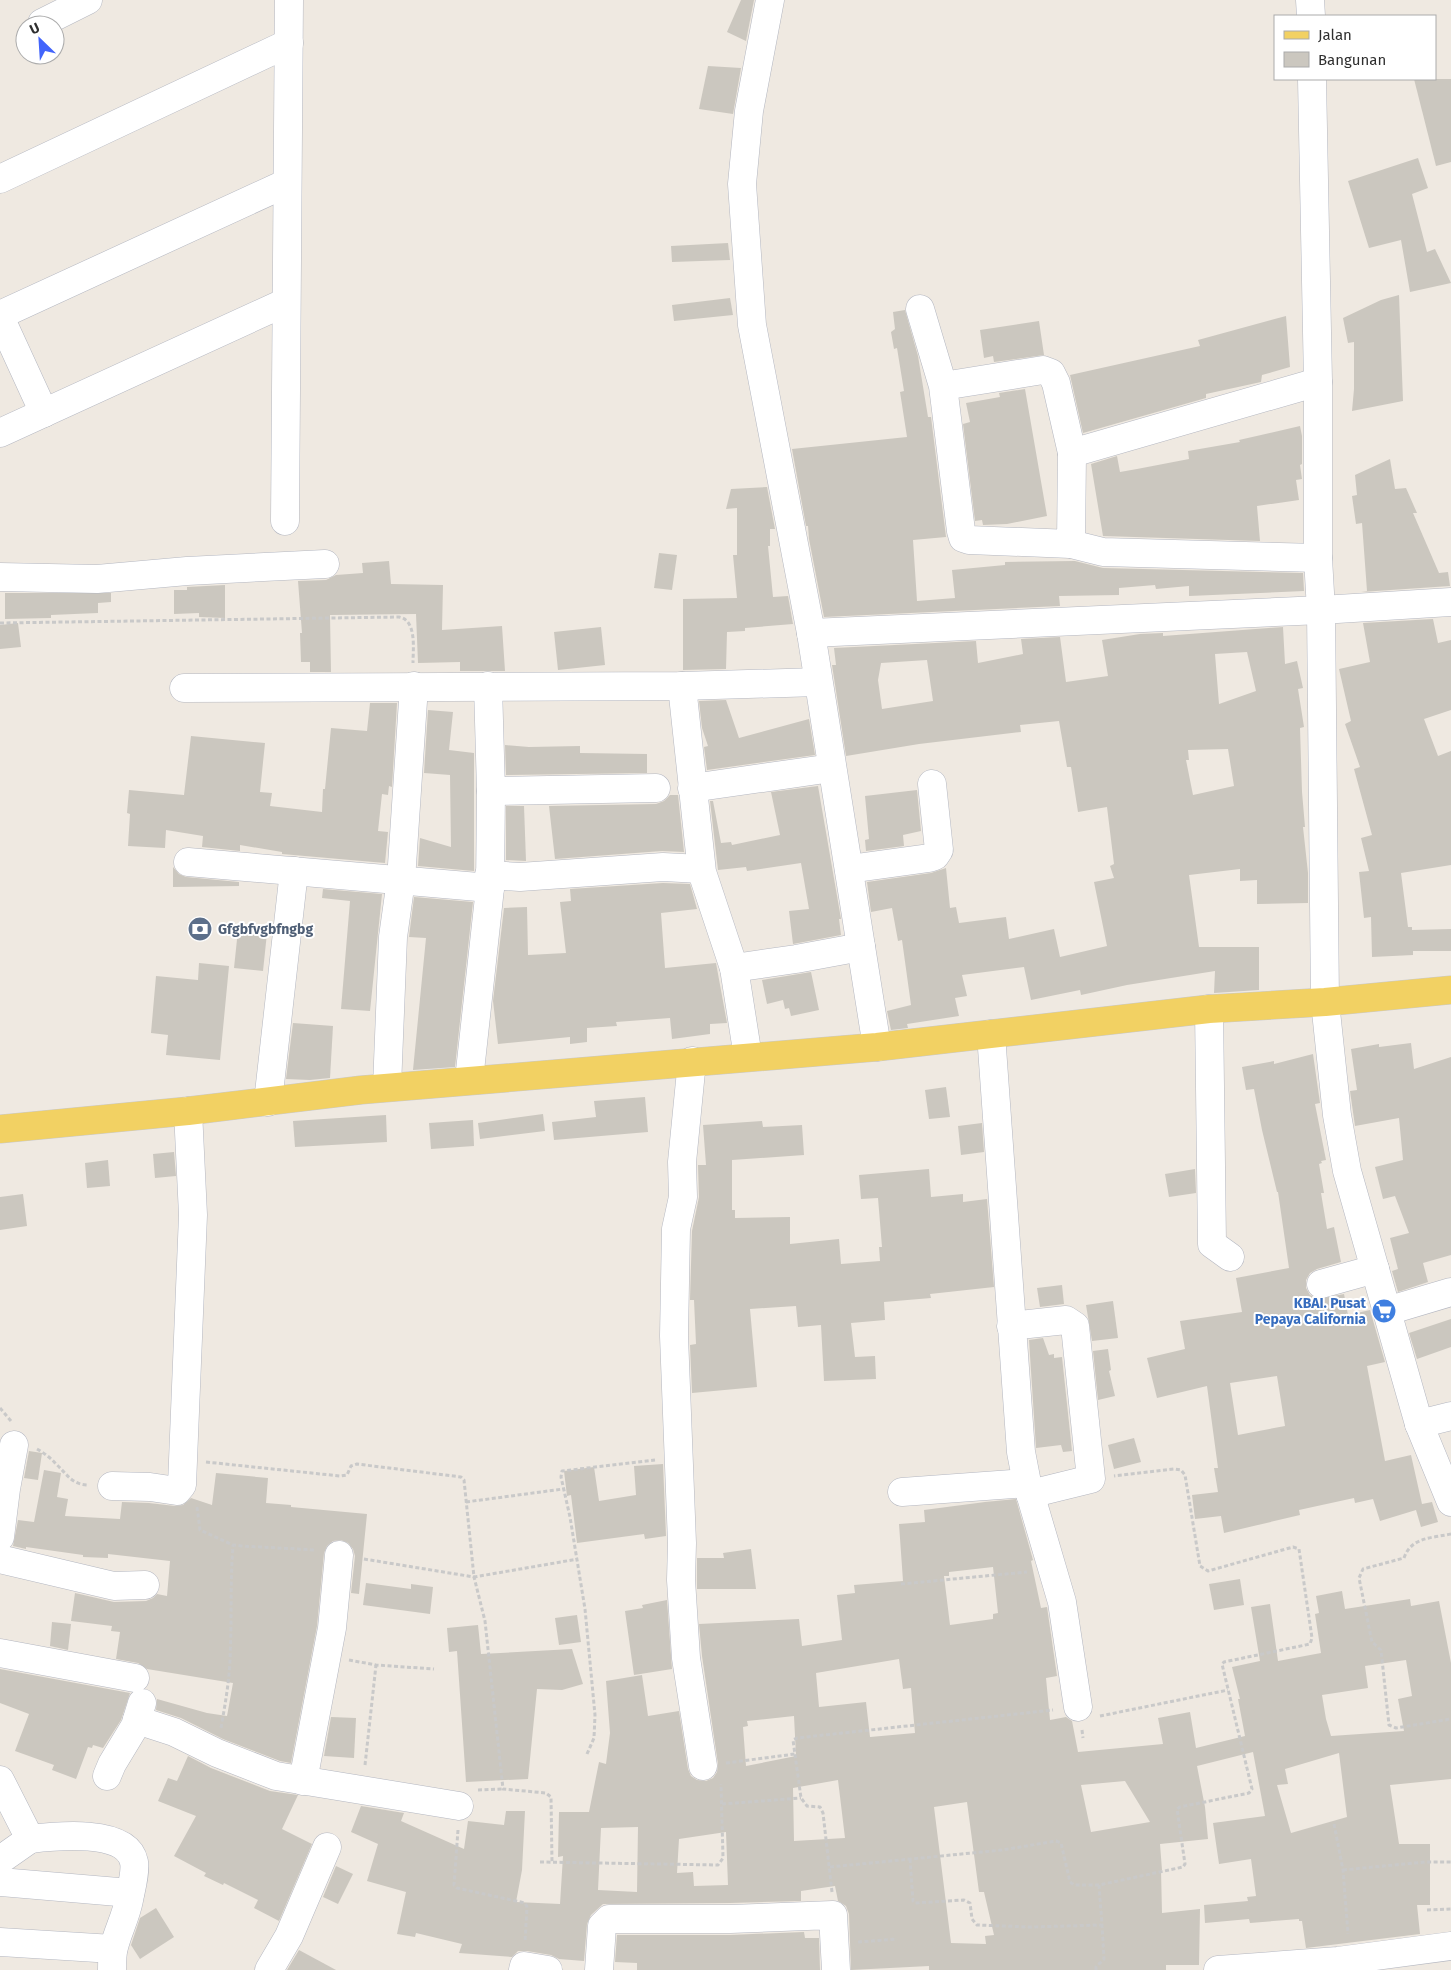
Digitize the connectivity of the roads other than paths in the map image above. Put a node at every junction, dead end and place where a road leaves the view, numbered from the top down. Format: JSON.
{"nodes":[{"id":1,"x":88,"y":0,"type":"edge"},
{"id":2,"x":289,"y":0,"type":"edge"},
{"id":3,"x":770,"y":0,"type":"edge"},
{"id":4,"x":1310,"y":0,"type":"edge"},
{"id":5,"x":58,"y":15,"type":"edge"},
{"id":6,"x":1311,"y":15,"type":"edge"},
{"id":7,"x":289,"y":43,"type":"junction"},
{"id":8,"x":1312,"y":80,"type":"edge"},
{"id":9,"x":0,"y":178,"type":"edge"},
{"id":10,"x":287,"y":183,"type":"junction"},
{"id":11,"x":286,"y":302,"type":"junction"},
{"id":12,"x":920,"y":309,"type":"dead end"},
{"id":13,"x":0,"y":316,"type":"edge"},
{"id":14,"x":1318,"y":382,"type":"junction"},
{"id":15,"x":943,"y":386,"type":"junction"},
{"id":16,"x":44,"y":413,"type":"junction"},
{"id":17,"x":0,"y":433,"type":"edge"},
{"id":18,"x":1072,"y":453,"type":"junction"},
{"id":19,"x":285,"y":521,"type":"dead end"},
{"id":20,"x":1072,"y":544,"type":"junction"},
{"id":21,"x":1318,"y":558,"type":"junction"},
{"id":22,"x":326,"y":564,"type":"dead end"},
{"id":23,"x":0,"y":577,"type":"edge"},
{"id":24,"x":1451,"y":602,"type":"edge"},
{"id":25,"x":1321,"y":610,"type":"junction"},
{"id":26,"x":810,"y":633,"type":"junction"},
{"id":27,"x":818,"y":682,"type":"junction"},
{"id":28,"x":414,"y":686,"type":"junction"},
{"id":29,"x":488,"y":686,"type":"junction"},
{"id":30,"x":682,"y":686,"type":"junction"},
{"id":31,"x":184,"y":688,"type":"dead end"},
{"id":32,"x":832,"y":768,"type":"junction"},
{"id":33,"x":932,"y":784,"type":"dead end"},
{"id":34,"x":656,"y":788,"type":"dead end"},
{"id":35,"x":692,"y":788,"type":"junction"},
{"id":36,"x":491,"y":791,"type":"junction"},
{"id":37,"x":188,"y":862,"type":"dead end"},
{"id":38,"x":701,"y":869,"type":"junction"},
{"id":39,"x":849,"y":869,"type":"junction"},
{"id":40,"x":294,"y":871,"type":"junction"},
{"id":41,"x":401,"y":880,"type":"junction"},
{"id":42,"x":489,"y":881,"type":"junction"},
{"id":43,"x":861,"y":947,"type":"junction"},
{"id":44,"x":734,"y":968,"type":"junction"},
{"id":45,"x":1451,"y":990,"type":"edge"},
{"id":46,"x":1325,"y":1002,"type":"junction"},
{"id":47,"x":1209,"y":1009,"type":"junction"},
{"id":48,"x":991,"y":1034,"type":"junction"},
{"id":49,"x":877,"y":1047,"type":"junction"},
{"id":50,"x":748,"y":1057,"type":"junction"},
{"id":51,"x":692,"y":1061,"type":"junction"},
{"id":52,"x":469,"y":1080,"type":"junction"},
{"id":53,"x":387,"y":1087,"type":"junction"},
{"id":54,"x":268,"y":1102,"type":"junction"},
{"id":55,"x":188,"y":1111,"type":"junction"},
{"id":56,"x":0,"y":1129,"type":"edge"},
{"id":57,"x":1230,"y":1256,"type":"dead end"},
{"id":58,"x":1375,"y":1269,"type":"junction"},
{"id":59,"x":1321,"y":1284,"type":"dead end"},
{"id":60,"x":1451,"y":1292,"type":"edge"},
{"id":61,"x":1387,"y":1311,"type":"junction"},
{"id":62,"x":1011,"y":1326,"type":"junction"},
{"id":63,"x":1451,"y":1416,"type":"edge"},
{"id":64,"x":1419,"y":1424,"type":"junction"},
{"id":65,"x":14,"y":1445,"type":"road end"},
{"id":66,"x":112,"y":1486,"type":"road end"},
{"id":67,"x":1029,"y":1488,"type":"junction"},
{"id":68,"x":902,"y":1492,"type":"dead end"},
{"id":69,"x":1451,"y":1502,"type":"edge"},
{"id":70,"x":0,"y":1537,"type":"edge"},
{"id":71,"x":340,"y":1555,"type":"road end"},
{"id":72,"x":0,"y":1559,"type":"edge"},
{"id":73,"x":145,"y":1585,"type":"dead end"},
{"id":74,"x":0,"y":1654,"type":"edge"},
{"id":75,"x":138,"y":1700,"type":"junction"},
{"id":76,"x":1088,"y":1712,"type":"road end"},
{"id":77,"x":712,"y":1775,"type":"road end"},
{"id":78,"x":107,"y":1776,"type":"dead end"},
{"id":79,"x":0,"y":1780,"type":"edge"},
{"id":80,"x":303,"y":1781,"type":"junction"},
{"id":81,"x":459,"y":1806,"type":"road end"},
{"id":82,"x":30,"y":1839,"type":"junction"},
{"id":83,"x":327,"y":1847,"type":"dead end"},
{"id":84,"x":0,"y":1860,"type":"edge"},
{"id":85,"x":0,"y":1882,"type":"edge"},
{"id":86,"x":130,"y":1893,"type":"junction"},
{"id":87,"x":0,"y":1942,"type":"edge"},
{"id":88,"x":1451,"y":1946,"type":"edge"},
{"id":89,"x":112,"y":1959,"type":"edge"},
{"id":90,"x":269,"y":1970,"type":"edge"},
{"id":91,"x":599,"y":1970,"type":"edge"},
{"id":92,"x":836,"y":1970,"type":"edge"},
{"id":93,"x":1218,"y":1970,"type":"edge"}],
"edges":[{"from":1,"to":5,"type":"street"},
{"from":2,"to":7,"type":"street"},
{"from":3,"to":26,"type":"street"},
{"from":4,"to":6,"type":"street"},
{"from":7,"to":9,"type":"street"},
{"from":7,"to":10,"type":"street"},
{"from":8,"to":14,"type":"street"},
{"from":10,"to":11,"type":"street"},
{"from":10,"to":13,"type":"street"},
{"from":11,"to":16,"type":"street"},
{"from":11,"to":19,"type":"street"},
{"from":12,"to":15,"type":"street"},
{"from":13,"to":16,"type":"street"},
{"from":14,"to":18,"type":"street"},
{"from":14,"to":21,"type":"street"},
{"from":15,"to":18,"type":"street"},
{"from":15,"to":20,"type":"street"},
{"from":16,"to":17,"type":"street"},
{"from":18,"to":20,"type":"street"},
{"from":20,"to":21,"type":"street"},
{"from":21,"to":25,"type":"street"},
{"from":22,"to":23,"type":"street"},
{"from":24,"to":25,"type":"street"},
{"from":25,"to":26,"type":"street"},
{"from":25,"to":46,"type":"street"},
{"from":26,"to":27,"type":"street"},
{"from":27,"to":30,"type":"street"},
{"from":27,"to":32,"type":"street"},
{"from":28,"to":29,"type":"street"},
{"from":28,"to":31,"type":"street"},
{"from":28,"to":41,"type":"street"},
{"from":29,"to":30,"type":"street"},
{"from":29,"to":36,"type":"street"},
{"from":30,"to":35,"type":"street"},
{"from":32,"to":35,"type":"street"},
{"from":32,"to":39,"type":"street"},
{"from":33,"to":39,"type":"street"},
{"from":34,"to":36,"type":"street"},
{"from":35,"to":38,"type":"street"},
{"from":36,"to":42,"type":"street"},
{"from":37,"to":40,"type":"street"},
{"from":38,"to":42,"type":"street"},
{"from":38,"to":44,"type":"street"},
{"from":39,"to":43,"type":"street"},
{"from":40,"to":41,"type":"street"},
{"from":40,"to":54,"type":"street"},
{"from":41,"to":42,"type":"street"},
{"from":41,"to":53,"type":"street"},
{"from":42,"to":52,"type":"street"},
{"from":43,"to":44,"type":"street"},
{"from":43,"to":49,"type":"street"},
{"from":44,"to":50,"type":"street"},
{"from":45,"to":46,"type":"main road"},
{"from":46,"to":47,"type":"main road"},
{"from":46,"to":58,"type":"street"},
{"from":47,"to":48,"type":"main road"},
{"from":47,"to":57,"type":"street"},
{"from":48,"to":49,"type":"main road"},
{"from":48,"to":62,"type":"street"},
{"from":49,"to":50,"type":"main road"},
{"from":50,"to":51,"type":"main road"},
{"from":51,"to":52,"type":"main road"},
{"from":51,"to":77,"type":"street"},
{"from":52,"to":53,"type":"main road"},
{"from":53,"to":54,"type":"main road"},
{"from":54,"to":55,"type":"main road"},
{"from":55,"to":56,"type":"main road"},
{"from":55,"to":66,"type":"street"},
{"from":58,"to":59,"type":"street"},
{"from":58,"to":61,"type":"street"},
{"from":60,"to":61,"type":"street"},
{"from":61,"to":64,"type":"street"},
{"from":62,"to":67,"type":"street"},
{"from":62,"to":67,"type":"street"},
{"from":63,"to":64,"type":"street"},
{"from":64,"to":69,"type":"street"},
{"from":65,"to":70,"type":"street"},
{"from":67,"to":68,"type":"street"},
{"from":67,"to":76,"type":"street"},
{"from":71,"to":80,"type":"street"},
{"from":72,"to":73,"type":"street"},
{"from":74,"to":75,"type":"street"},
{"from":75,"to":78,"type":"street"},
{"from":75,"to":80,"type":"street"},
{"from":79,"to":82,"type":"street"},
{"from":80,"to":81,"type":"street"},
{"from":82,"to":84,"type":"street"},
{"from":82,"to":86,"type":"street"},
{"from":83,"to":90,"type":"street"},
{"from":85,"to":86,"type":"street"},
{"from":86,"to":89,"type":"street"},
{"from":87,"to":89,"type":"street"},
{"from":88,"to":93,"type":"street"},
{"from":91,"to":92,"type":"street"}]}
